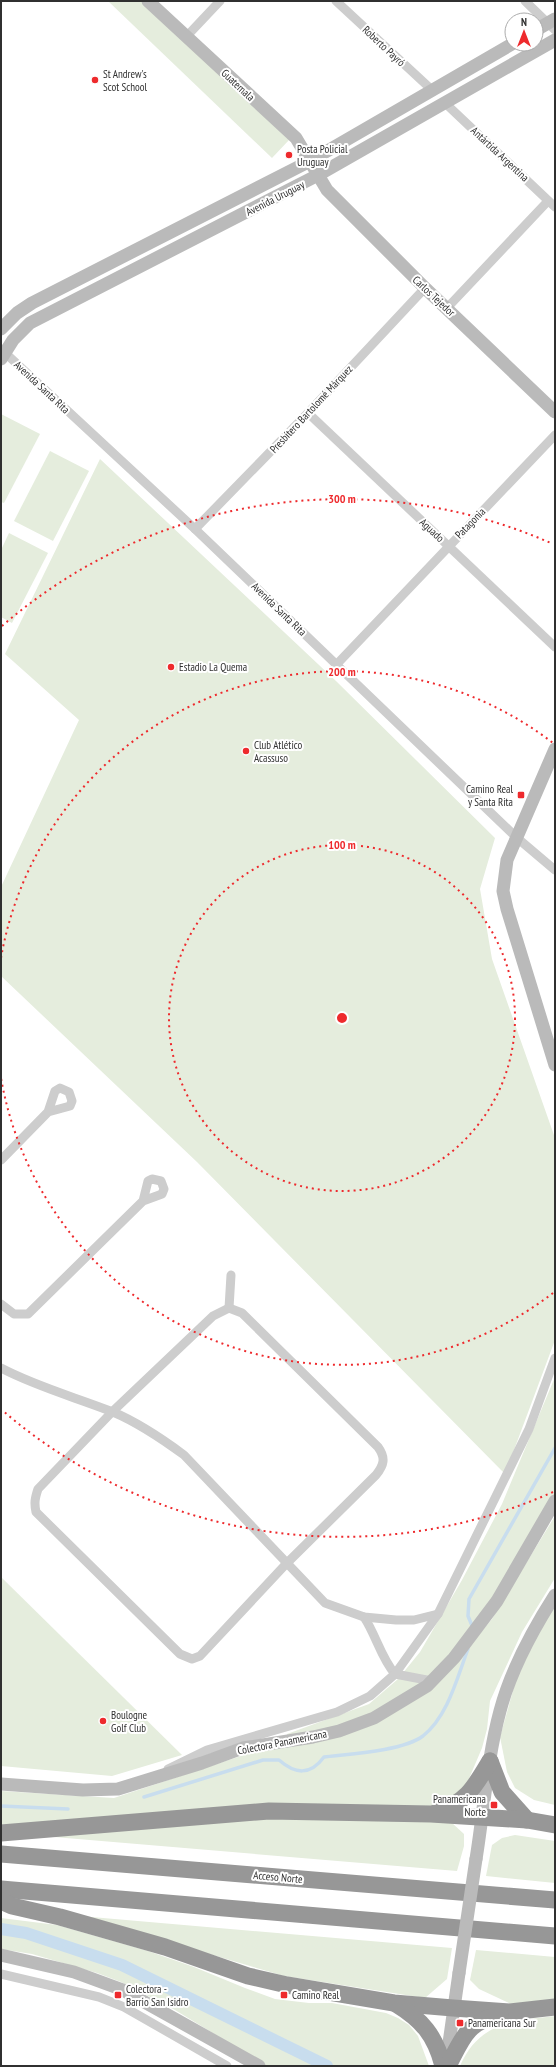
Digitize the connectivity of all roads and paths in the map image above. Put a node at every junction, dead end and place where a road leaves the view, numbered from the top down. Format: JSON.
{"nodes":[{"id":1,"x":148,"y":1,"type":"edge"},
{"id":2,"x":220,"y":1,"type":"edge"},
{"id":3,"x":336,"y":1,"type":"edge"},
{"id":4,"x":524,"y":1,"type":"edge"},
{"id":5,"x":553,"y":24,"type":"edge"},
{"id":6,"x":186,"y":37,"type":"junction"},
{"id":7,"x":555,"y":40,"type":"edge"},
{"id":8,"x":504,"y":49,"type":"edge"},
{"id":9,"x":432,"y":90,"type":"junction"},
{"id":10,"x":444,"y":102,"type":"junction"},
{"id":11,"x":310,"y":160,"type":"junction"},
{"id":12,"x":318,"y":176,"type":"junction"},
{"id":13,"x":552,"y":204,"type":"edge"},
{"id":14,"x":425,"y":288,"type":"junction"},
{"id":15,"x":447,"y":308,"type":"junction"},
{"id":16,"x":1,"y":329,"type":"edge"},
{"id":17,"x":2,"y":354,"type":"edge"},
{"id":18,"x":555,"y":412,"type":"edge"},
{"id":19,"x":308,"y":413,"type":"junction"},
{"id":20,"x":555,"y":435,"type":"edge"},
{"id":21,"x":196,"y":529,"type":"junction"},
{"id":22,"x":448,"y":546,"type":"junction"},
{"id":23,"x":555,"y":647,"type":"edge"},
{"id":24,"x":336,"y":664,"type":"junction"},
{"id":25,"x":555,"y":749,"type":"edge"},
{"id":26,"x":516,"y":837,"type":"junction"},
{"id":27,"x":555,"y":870,"type":"edge"},
{"id":28,"x":555,"y":1064,"type":"edge"},
{"id":29,"x":48,"y":1112,"type":"dead end"},
{"id":30,"x":1,"y":1160,"type":"edge"},
{"id":31,"x":143,"y":1201,"type":"dead end"},
{"id":32,"x":231,"y":1275,"type":"dead end"},
{"id":33,"x":1,"y":1304,"type":"edge"},
{"id":34,"x":229,"y":1308,"type":"junction"},
{"id":35,"x":555,"y":1358,"type":"edge"},
{"id":36,"x":1,"y":1368,"type":"edge"},
{"id":37,"x":112,"y":1412,"type":"junction"},
{"id":38,"x":555,"y":1501,"type":"edge"},
{"id":39,"x":286,"y":1564,"type":"junction"},
{"id":40,"x":555,"y":1595,"type":"edge"},
{"id":41,"x":438,"y":1614,"type":"junction"},
{"id":42,"x":364,"y":1617,"type":"junction"},
{"id":43,"x":396,"y":1674,"type":"junction"},
{"id":44,"x":432,"y":1681,"type":"junction"},
{"id":45,"x":490,"y":1761,"type":"junction"},
{"id":46,"x":1,"y":1784,"type":"edge"},
{"id":47,"x":136,"y":1785,"type":"junction"},
{"id":48,"x":431,"y":1814,"type":"junction"},
{"id":49,"x":482,"y":1817,"type":"junction"},
{"id":50,"x":526,"y":1820,"type":"junction"},
{"id":51,"x":555,"y":1825,"type":"edge"},
{"id":52,"x":1,"y":1833,"type":"edge"},
{"id":53,"x":1,"y":1854,"type":"edge"},
{"id":54,"x":1,"y":1889,"type":"edge"},
{"id":55,"x":555,"y":1900,"type":"edge"},
{"id":56,"x":1,"y":1901,"type":"edge"},
{"id":57,"x":555,"y":1936,"type":"edge"},
{"id":58,"x":1,"y":1956,"type":"edge"},
{"id":59,"x":1,"y":1974,"type":"edge"},
{"id":60,"x":394,"y":2003,"type":"junction"},
{"id":61,"x":555,"y":2007,"type":"edge"},
{"id":62,"x":453,"y":2008,"type":"junction"},
{"id":63,"x":510,"y":2012,"type":"junction"},
{"id":64,"x":227,"y":2066,"type":"edge"},
{"id":65,"x":259,"y":2066,"type":"edge"},
{"id":66,"x":446,"y":2066,"type":"edge"}],
"edges":[{"from":1,"to":6,"type":"main road","name":"Guatemala"},
{"from":2,"to":6,"type":"street"},
{"from":3,"to":9,"type":"street","name":"Roberto Payró"},
{"from":4,"to":5,"type":"street"},
{"from":6,"to":11,"type":"main road","name":"Guatemala"},
{"from":7,"to":10,"type":"main road","name":"Avenida Uruguay"},
{"from":8,"to":9,"type":"main road","name":"Avenida Uruguay"},
{"from":9,"to":11,"type":"main road","name":"Avenida Uruguay"},
{"from":10,"to":12,"type":"main road","name":"Avenida Uruguay"},
{"from":10,"to":13,"type":"street","name":"Antártida Argentina"},
{"from":11,"to":12,"type":"main road","name":"Guatemala"},
{"from":11,"to":16,"type":"main road","name":"Avenida Uruguay"},
{"from":12,"to":14,"type":"main road","name":"Carlos Tejedor"},
{"from":12,"to":17,"type":"main road","name":"Avenida Uruguay"},
{"from":13,"to":15,"type":"street"},
{"from":14,"to":15,"type":"main road","name":"Carlos Tejedor"},
{"from":14,"to":19,"type":"street","name":"Presbítero Bartolomé Márquez"},
{"from":15,"to":18,"type":"main road","name":"Carlos Tejedor"},
{"from":17,"to":21,"type":"street","name":"Avenida Santa Rita"},
{"from":19,"to":21,"type":"street","name":"Presbítero Bartolomé Márquez"},
{"from":19,"to":22,"type":"street","name":"Aguado"},
{"from":20,"to":22,"type":"street","name":"Patagonia"},
{"from":21,"to":24,"type":"street","name":"Avenida Santa Rita"},
{"from":22,"to":23,"type":"street","name":"Aguado"},
{"from":22,"to":24,"type":"street","name":"Patagonia"},
{"from":24,"to":26,"type":"street","name":"Avenida Santa Rita"},
{"from":25,"to":26,"type":"main road"},
{"from":26,"to":27,"type":"street","name":"Avenida Santa Rita"},
{"from":26,"to":28,"type":"main road"},
{"from":29,"to":30,"type":"street"},
{"from":31,"to":33,"type":"street"},
{"from":32,"to":34,"type":"street"},
{"from":34,"to":37,"type":"street"},
{"from":34,"to":39,"type":"street"},
{"from":35,"to":41,"type":"street"},
{"from":36,"to":37,"type":"street"},
{"from":37,"to":39,"type":"street"},
{"from":37,"to":39,"type":"street"},
{"from":38,"to":44,"type":"main road","name":"Colectora Panamericana"},
{"from":39,"to":42,"type":"street"},
{"from":40,"to":45,"type":"main road"},
{"from":41,"to":42,"type":"street"},
{"from":41,"to":43,"type":"street"},
{"from":42,"to":43,"type":"street"},
{"from":43,"to":44,"type":"street"},
{"from":43,"to":47,"type":"street"},
{"from":44,"to":47,"type":"main road","name":"Colectora Panamericana"},
{"from":45,"to":48,"type":"highway"},
{"from":45,"to":49,"type":"main road"},
{"from":45,"to":50,"type":"highway"},
{"from":46,"to":47,"type":"main road","name":"Colectora Panamericana"},
{"from":48,"to":49,"type":"highway"},
{"from":48,"to":52,"type":"highway"},
{"from":49,"to":50,"type":"highway"},
{"from":49,"to":62,"type":"main road","bridge":true},
{"from":50,"to":51,"type":"highway"},
{"from":53,"to":55,"type":"highway","name":"Acceso Norte"},
{"from":54,"to":57,"type":"highway"},
{"from":56,"to":60,"type":"highway"},
{"from":58,"to":65,"type":"main road"},
{"from":59,"to":64,"type":"street"},
{"from":60,"to":62,"type":"highway"},
{"from":60,"to":66,"type":"highway"},
{"from":61,"to":63,"type":"highway"},
{"from":62,"to":63,"type":"highway"},
{"from":62,"to":66,"type":"main road"},
{"from":63,"to":66,"type":"highway"}]}
